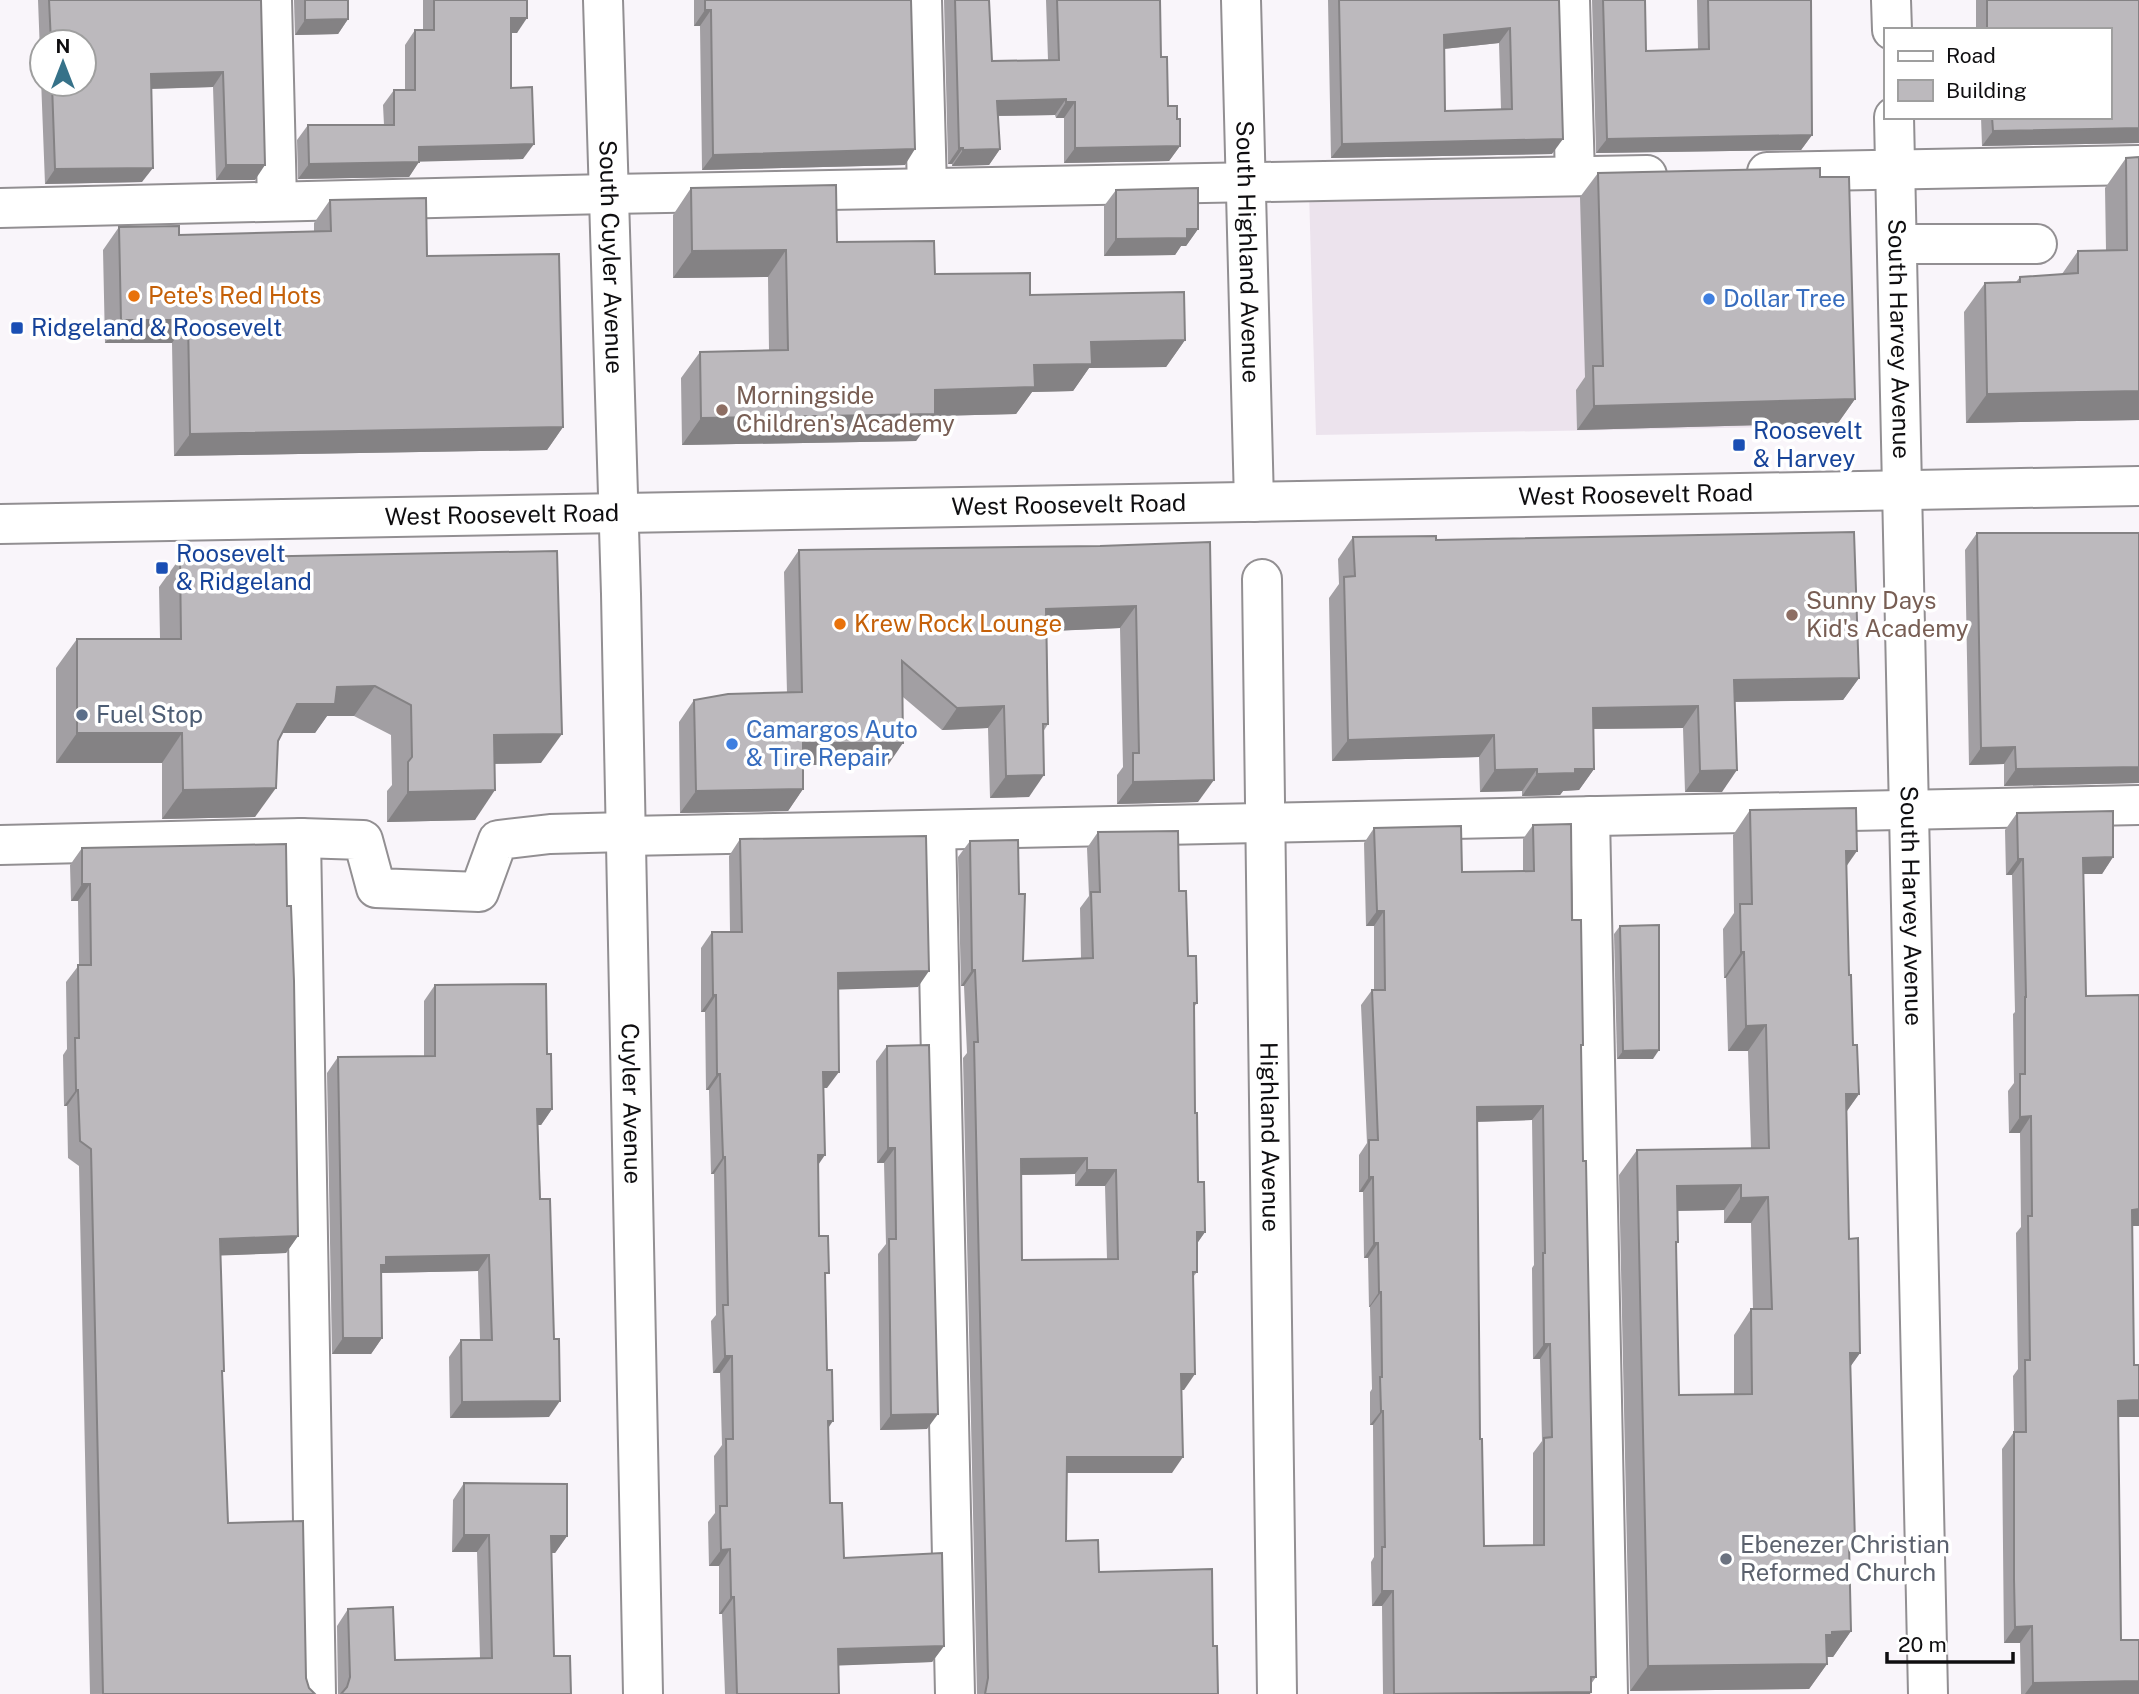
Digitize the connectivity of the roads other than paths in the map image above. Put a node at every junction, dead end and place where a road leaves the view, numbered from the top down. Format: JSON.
{"nodes":[{"id":1,"x":272,"y":0,"type":"edge"},
{"id":2,"x":603,"y":0,"type":"edge"},
{"id":3,"x":922,"y":0,"type":"edge"},
{"id":4,"x":1241,"y":0,"type":"edge"},
{"id":5,"x":1570,"y":0,"type":"edge"},
{"id":6,"x":1891,"y":0,"type":"edge"},
{"id":7,"x":1892,"y":28,"type":"edge"},
{"id":8,"x":1894,"y":119,"type":"edge"},
{"id":9,"x":2139,"y":165,"type":"edge"},
{"id":10,"x":1895,"y":170,"type":"junction"},
{"id":11,"x":1740,"y":173,"type":"edge"},
{"id":12,"x":1685,"y":174,"type":"edge"},
{"id":13,"x":1575,"y":176,"type":"junction"},
{"id":14,"x":1246,"y":182,"type":"junction"},
{"id":15,"x":927,"y":188,"type":"junction"},
{"id":16,"x":609,"y":194,"type":"junction"},
{"id":17,"x":276,"y":201,"type":"junction"},
{"id":18,"x":0,"y":208,"type":"edge"},
{"id":19,"x":1897,"y":244,"type":"junction"},
{"id":20,"x":2037,"y":244,"type":"dead end"},
{"id":21,"x":2139,"y":486,"type":"edge"},
{"id":22,"x":1903,"y":490,"type":"junction"},
{"id":23,"x":1254,"y":502,"type":"junction"},
{"id":24,"x":618,"y":513,"type":"junction"},
{"id":25,"x":0,"y":524,"type":"edge"},
{"id":26,"x":1262,"y":579,"type":"dead end"},
{"id":27,"x":2139,"y":805,"type":"edge"},
{"id":28,"x":1910,"y":809,"type":"junction"},
{"id":29,"x":1590,"y":816,"type":"junction"},
{"id":30,"x":1265,"y":822,"type":"junction"},
{"id":31,"x":936,"y":830,"type":"junction"},
{"id":32,"x":626,"y":834,"type":"junction"},
{"id":33,"x":301,"y":838,"type":"junction"},
{"id":34,"x":0,"y":845,"type":"edge"},
{"id":35,"x":316,"y":1694,"type":"edge"},
{"id":36,"x":643,"y":1694,"type":"edge"},
{"id":37,"x":955,"y":1694,"type":"edge"},
{"id":38,"x":1277,"y":1694,"type":"edge"},
{"id":39,"x":1608,"y":1694,"type":"edge"},
{"id":40,"x":1927,"y":1694,"type":"edge"}],
"edges":[{"from":1,"to":17,"type":"street"},
{"from":2,"to":16,"type":"street","name":"South Cuyler Avenue"},
{"from":3,"to":15,"type":"street"},
{"from":4,"to":14,"type":"street","name":"South Highland Avenue"},
{"from":5,"to":13,"type":"street"},
{"from":6,"to":7,"type":"street"},
{"from":8,"to":10,"type":"street","name":"South Harvey Avenue"},
{"from":9,"to":10,"type":"street"},
{"from":10,"to":11,"type":"street"},
{"from":10,"to":19,"type":"street","name":"South Harvey Avenue"},
{"from":12,"to":13,"type":"street"},
{"from":13,"to":14,"type":"street"},
{"from":14,"to":15,"type":"street"},
{"from":14,"to":23,"type":"street","name":"South Highland Avenue"},
{"from":15,"to":16,"type":"street"},
{"from":16,"to":17,"type":"street"},
{"from":16,"to":24,"type":"street","name":"South Cuyler Avenue"},
{"from":17,"to":18,"type":"street"},
{"from":19,"to":20,"type":"street"},
{"from":19,"to":22,"type":"street","name":"South Harvey Avenue"},
{"from":21,"to":22,"type":"street","name":"West Roosevelt Road"},
{"from":22,"to":23,"type":"street","name":"West Roosevelt Road"},
{"from":22,"to":28,"type":"street","name":"South Harvey Avenue"},
{"from":23,"to":24,"type":"street","name":"West Roosevelt Road"},
{"from":24,"to":25,"type":"street","name":"West Roosevelt Road"},
{"from":24,"to":32,"type":"street","name":"Cuyler Avenue"},
{"from":26,"to":30,"type":"street","name":"Highland Avenue"},
{"from":27,"to":28,"type":"street"},
{"from":28,"to":29,"type":"street"},
{"from":28,"to":40,"type":"street","name":"South Harvey Avenue"},
{"from":29,"to":30,"type":"street"},
{"from":29,"to":39,"type":"street"},
{"from":30,"to":31,"type":"street"},
{"from":30,"to":38,"type":"street","name":"Highland Avenue"},
{"from":31,"to":32,"type":"street"},
{"from":31,"to":37,"type":"street"},
{"from":32,"to":33,"type":"street"},
{"from":32,"to":36,"type":"street","name":"Cuyler Avenue"},
{"from":33,"to":34,"type":"street"},
{"from":33,"to":35,"type":"street"}]}
